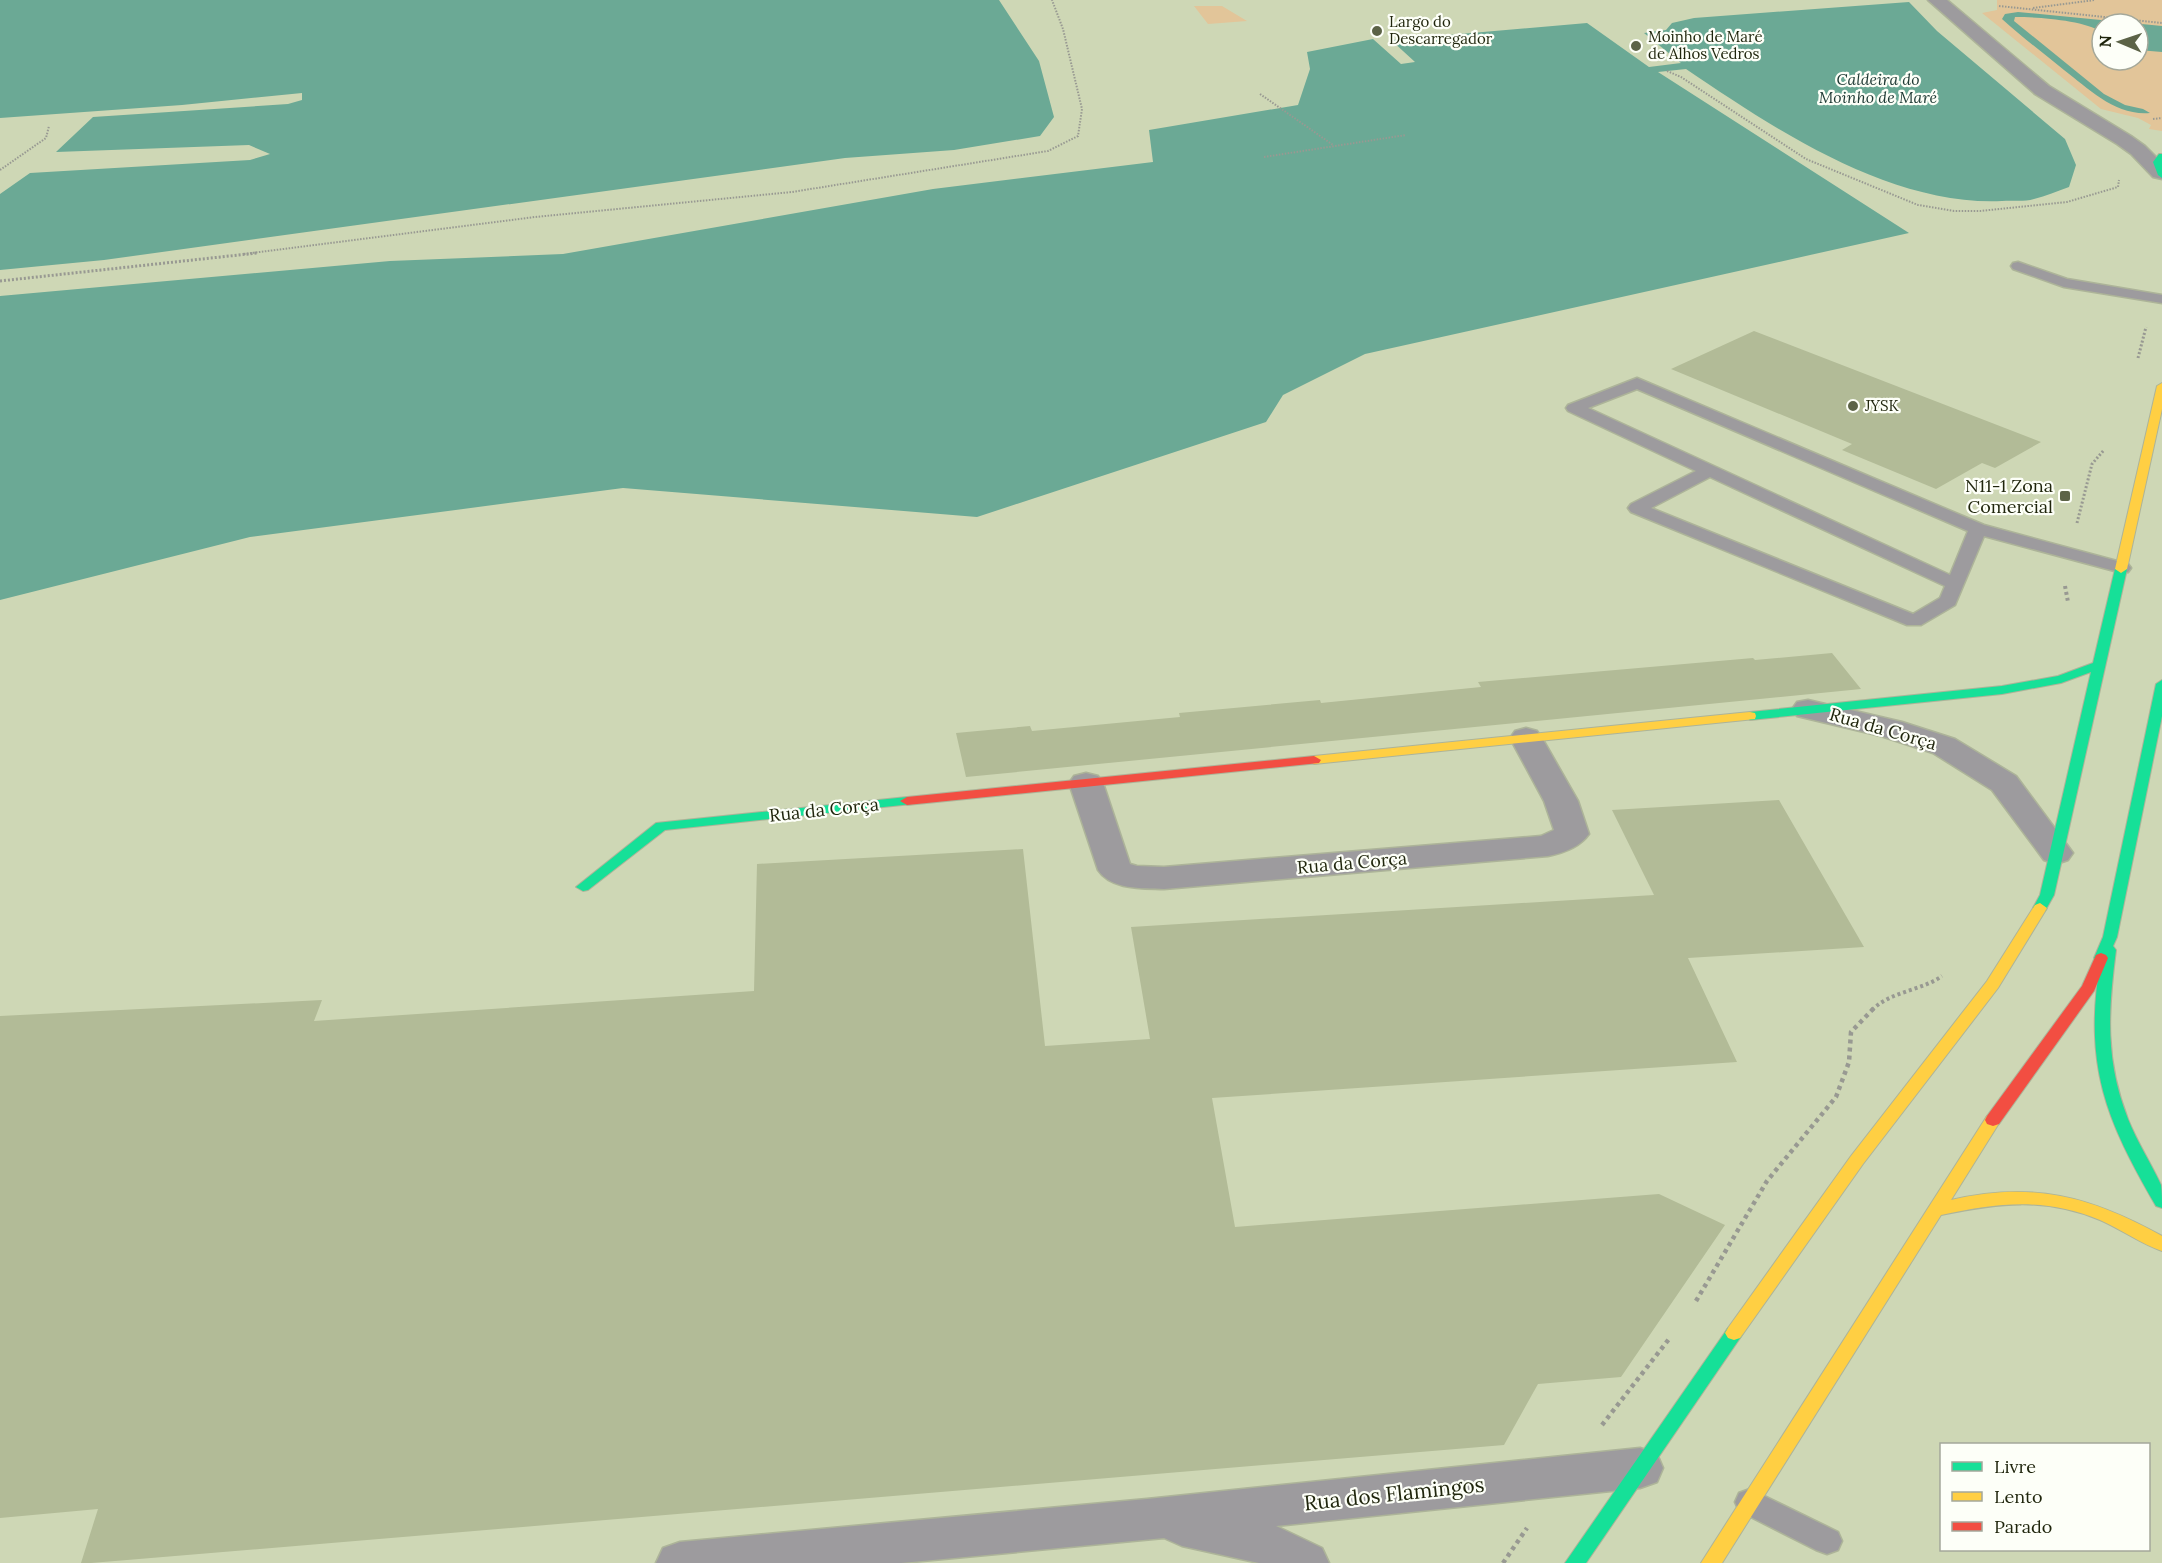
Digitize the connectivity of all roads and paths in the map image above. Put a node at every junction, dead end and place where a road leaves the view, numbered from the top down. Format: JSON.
{"nodes":[{"id":1,"x":1052,"y":0,"type":"edge"},
{"id":2,"x":1937,"y":0,"type":"edge"},
{"id":3,"x":2095,"y":0,"type":"edge"},
{"id":4,"x":1991,"y":6,"type":"dead end"},
{"id":5,"x":2026,"y":9,"type":"junction"},
{"id":6,"x":2162,"y":23,"type":"edge"},
{"id":7,"x":1667,"y":71,"type":"dead end"},
{"id":8,"x":1260,"y":94,"type":"dead end"},
{"id":9,"x":2098,"y":123,"type":"junction"},
{"id":10,"x":50,"y":126,"type":"dead end"},
{"id":11,"x":1406,"y":135,"type":"dead end"},
{"id":12,"x":2151,"y":136,"type":"dead end"},
{"id":13,"x":1334,"y":146,"type":"junction"},
{"id":14,"x":1264,"y":157,"type":"dead end"},
{"id":15,"x":2161,"y":168,"type":"edge"},
{"id":16,"x":0,"y":170,"type":"edge"},
{"id":17,"x":2122,"y":174,"type":"dead end"},
{"id":18,"x":2018,"y":266,"type":"dead end"},
{"id":19,"x":0,"y":281,"type":"edge"},
{"id":20,"x":2157,"y":298,"type":"edge"},
{"id":21,"x":2137,"y":363,"type":"dead end"},
{"id":22,"x":2162,"y":386,"type":"edge"},
{"id":23,"x":2107,"y":448,"type":"dead end"},
{"id":24,"x":1710,"y":470,"type":"junction"},
{"id":25,"x":1978,"y":529,"type":"junction"},
{"id":26,"x":2066,"y":552,"type":"junction"},
{"id":27,"x":2122,"y":568,"type":"junction"},
{"id":28,"x":1955,"y":584,"type":"junction"},
{"id":29,"x":2069,"y":604,"type":"dead end"},
{"id":30,"x":2099,"y":665,"type":"junction"},
{"id":31,"x":2160,"y":701,"type":"edge"},
{"id":32,"x":1808,"y":709,"type":"junction"},
{"id":33,"x":1526,"y":738,"type":"junction"},
{"id":34,"x":1086,"y":783,"type":"junction"},
{"id":35,"x":2056,"y":853,"type":"junction"},
{"id":36,"x":583,"y":887,"type":"dead end"},
{"id":37,"x":2110,"y":937,"type":"junction"},
{"id":38,"x":1949,"y":970,"type":"dead end"},
{"id":39,"x":2162,"y":1202,"type":"edge"},
{"id":40,"x":1936,"y":1210,"type":"junction"},
{"id":41,"x":2162,"y":1244,"type":"edge"},
{"id":42,"x":1694,"y":1304,"type":"dead end"},
{"id":43,"x":1676,"y":1329,"type":"dead end"},
{"id":44,"x":1640,"y":1468,"type":"junction"},
{"id":45,"x":1561,"y":1476,"type":"junction"},
{"id":46,"x":1750,"y":1502,"type":"junction"},
{"id":47,"x":1147,"y":1519,"type":"junction"},
{"id":48,"x":1827,"y":1541,"type":"dead end"},
{"id":49,"x":680,"y":1563,"type":"edge"},
{"id":50,"x":1305,"y":1563,"type":"edge"},
{"id":51,"x":1503,"y":1563,"type":"edge"},
{"id":52,"x":1575,"y":1563,"type":"edge"},
{"id":53,"x":1711,"y":1563,"type":"edge"}],
"edges":[{"from":1,"to":19,"type":"path"},
{"from":2,"to":9,"type":"street"},
{"from":3,"to":5,"type":"path"},
{"from":4,"to":5,"type":"path"},
{"from":5,"to":6,"type":"path"},
{"from":7,"to":17,"type":"path"},
{"from":8,"to":13,"type":"path"},
{"from":9,"to":12,"type":"street"},
{"from":9,"to":15,"type":"street"},
{"from":10,"to":16,"type":"path"},
{"from":11,"to":13,"type":"path"},
{"from":13,"to":14,"type":"path"},
{"from":18,"to":20,"type":"lane"},
{"from":20,"to":21,"type":"path"},
{"from":22,"to":27,"type":"main road"},
{"from":23,"to":26,"type":"path"},
{"from":24,"to":25,"type":"lane"},
{"from":24,"to":28,"type":"lane"},
{"from":24,"to":28,"type":"lane"},
{"from":25,"to":26,"type":"lane"},
{"from":25,"to":28,"type":"lane"},
{"from":26,"to":27,"type":"lane"},
{"from":26,"to":29,"type":"path"},
{"from":27,"to":30,"type":"main road"},
{"from":30,"to":32,"type":"main road","name":"Rua da Corça"},
{"from":30,"to":35,"type":"main road"},
{"from":31,"to":37,"type":"main road"},
{"from":32,"to":33,"type":"main road","name":"Rua da Corça"},
{"from":32,"to":35,"type":"street","name":"Rua da Corça"},
{"from":33,"to":34,"type":"main road","name":"Rua da Corça"},
{"from":33,"to":34,"type":"street","name":"Rua da Corça"},
{"from":34,"to":36,"type":"main road","name":"Rua da Corça"},
{"from":35,"to":44,"type":"main road"},
{"from":37,"to":39,"type":"main road"},
{"from":37,"to":40,"type":"main road"},
{"from":38,"to":42,"type":"path"},
{"from":40,"to":41,"type":"main road"},
{"from":40,"to":46,"type":"main road"},
{"from":43,"to":45,"type":"path"},
{"from":44,"to":45,"type":"street","name":"Rua dos Flamingos"},
{"from":44,"to":52,"type":"main road"},
{"from":45,"to":47,"type":"street","name":"Rua dos Flamingos"},
{"from":45,"to":51,"type":"path"},
{"from":46,"to":48,"type":"lane"},
{"from":46,"to":53,"type":"main road"},
{"from":47,"to":49,"type":"street","name":"Rua dos Flamingos"},
{"from":47,"to":50,"type":"street","name":"Rua dos Flamingos"}]}
